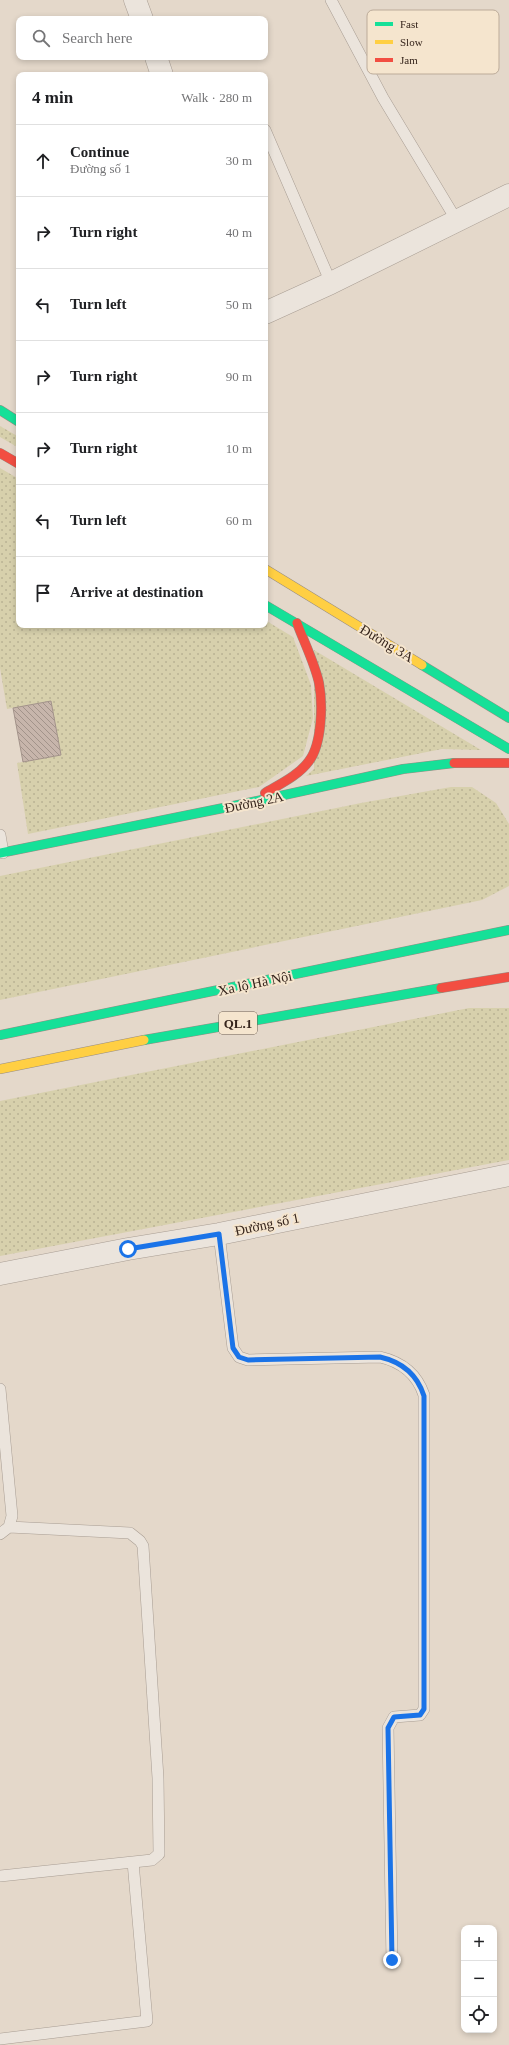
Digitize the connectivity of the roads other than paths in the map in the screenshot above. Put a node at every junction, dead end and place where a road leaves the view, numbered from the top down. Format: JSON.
{"nodes":[{"id":1,"x":135,"y":0,"type":"edge"},
{"id":2,"x":331,"y":0,"type":"edge"},
{"id":3,"x":141,"y":16,"type":"edge"},
{"id":4,"x":157,"y":60,"type":"edge"},
{"id":5,"x":367,"y":68,"type":"edge"},
{"id":6,"x":161,"y":72,"type":"edge"},
{"id":7,"x":370,"y":74,"type":"edge"},
{"id":8,"x":268,"y":137,"type":"edge"},
{"id":9,"x":509,"y":195,"type":"edge"},
{"id":10,"x":457,"y":221,"type":"junction"},
{"id":11,"x":331,"y":283,"type":"junction"},
{"id":12,"x":268,"y":312,"type":"edge"},
{"id":13,"x":0,"y":410,"type":"edge"},
{"id":14,"x":16,"y":420,"type":"edge"},
{"id":15,"x":0,"y":453,"type":"edge"},
{"id":16,"x":16,"y":462,"type":"edge"},
{"id":17,"x":268,"y":572,"type":"edge"},
{"id":18,"x":268,"y":607,"type":"edge"},
{"id":19,"x":296,"y":623,"type":"junction"},
{"id":20,"x":509,"y":718,"type":"edge"},
{"id":21,"x":509,"y":749,"type":"edge"},
{"id":22,"x":509,"y":763,"type":"edge"},
{"id":23,"x":243,"y":804,"type":"junction"},
{"id":24,"x":0,"y":835,"type":"edge"},
{"id":25,"x":2,"y":853,"type":"edge"},
{"id":26,"x":509,"y":930,"type":"edge"},
{"id":27,"x":509,"y":977,"type":"edge"},
{"id":28,"x":0,"y":1035,"type":"edge"},
{"id":29,"x":0,"y":1070,"type":"edge"},
{"id":30,"x":509,"y":1175,"type":"edge"},
{"id":31,"x":219,"y":1234,"type":"junction"},
{"id":32,"x":0,"y":1274,"type":"edge"},
{"id":33,"x":0,"y":1389,"type":"edge"},
{"id":34,"x":4,"y":1531,"type":"edge"},
{"id":35,"x":133,"y":1862,"type":"junction"},
{"id":36,"x":0,"y":1876,"type":"edge"},
{"id":37,"x":392,"y":1960,"type":"dead end"},
{"id":38,"x":0,"y":2039,"type":"edge"},
{"id":39,"x":13,"y":2042,"type":"edge"}],
"edges":[{"from":1,"to":3,"type":"street"},
{"from":2,"to":5,"type":"lane"},
{"from":4,"to":6,"type":"street"},
{"from":7,"to":10,"type":"lane"},
{"from":8,"to":11,"type":"lane"},
{"from":9,"to":10,"type":"street"},
{"from":10,"to":11,"type":"street"},
{"from":11,"to":12,"type":"street"},
{"from":13,"to":14,"type":"main road"},
{"from":15,"to":16,"type":"main road"},
{"from":17,"to":20,"type":"main road","name":"Đường 3A"},
{"from":18,"to":19,"type":"main road"},
{"from":19,"to":21,"type":"main road"},
{"from":19,"to":23,"type":"main road"},
{"from":22,"to":23,"type":"main road","name":"Đường 2A"},
{"from":23,"to":25,"type":"main road","name":"Đường 2A"},
{"from":24,"to":25,"type":"lane"},
{"from":26,"to":28,"type":"main road","name":"Xa lộ Hà Nội"},
{"from":27,"to":29,"type":"main road","number":"QL.1"},
{"from":30,"to":31,"type":"street","name":"Đường số 1"},
{"from":31,"to":32,"type":"street","name":"Đường số 1"},
{"from":31,"to":37,"type":"lane"},
{"from":33,"to":34,"type":"lane"},
{"from":34,"to":35,"type":"lane"},
{"from":35,"to":36,"type":"lane"},
{"from":35,"to":39,"type":"lane"},
{"from":38,"to":39,"type":"lane"}]}
